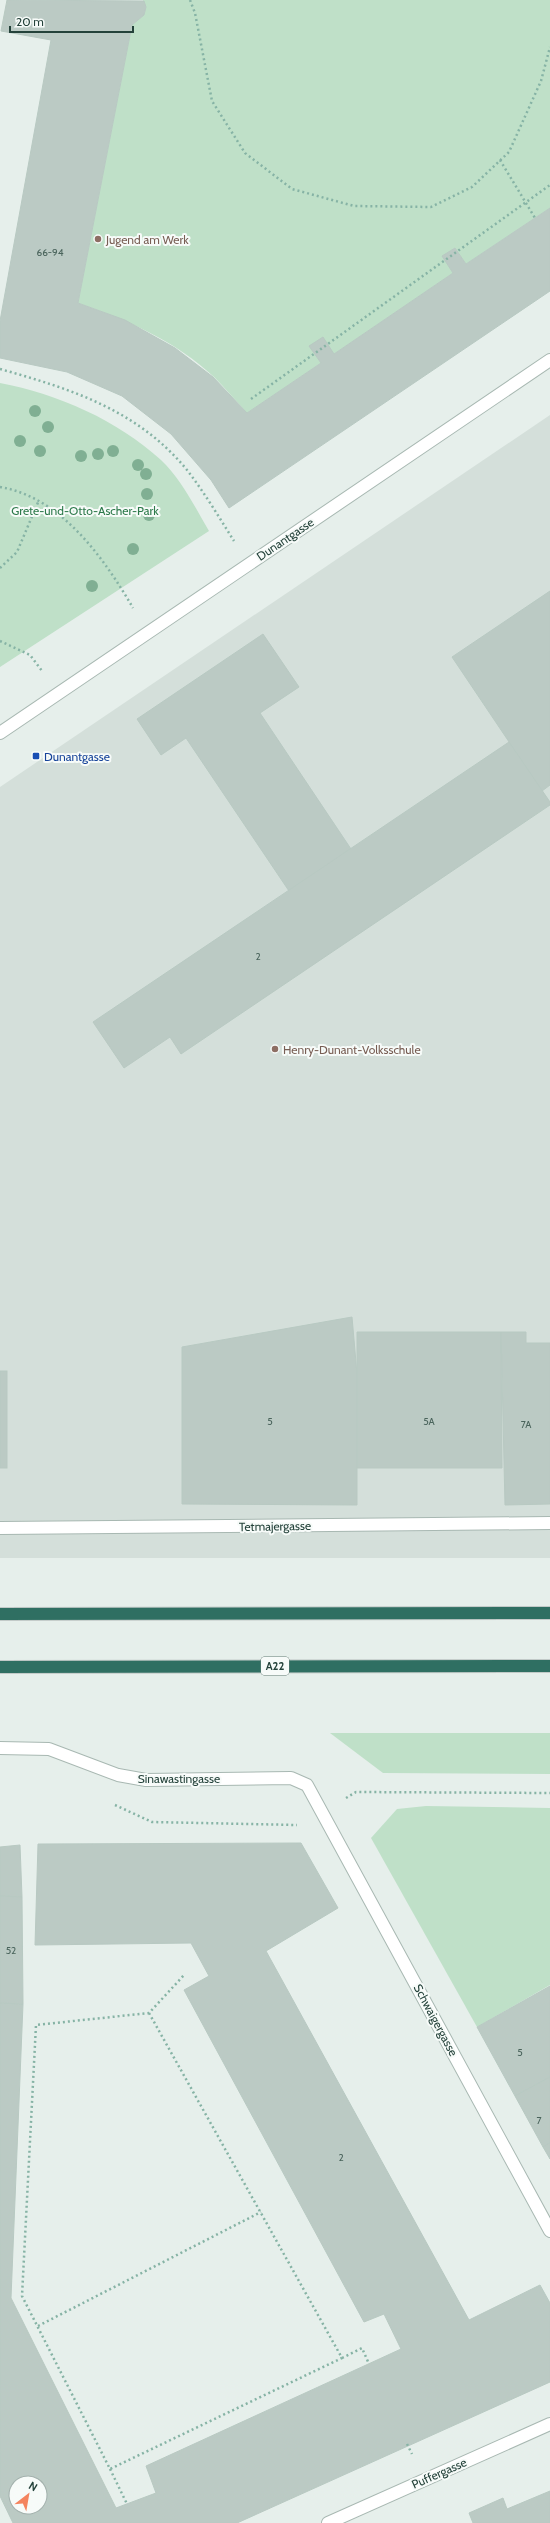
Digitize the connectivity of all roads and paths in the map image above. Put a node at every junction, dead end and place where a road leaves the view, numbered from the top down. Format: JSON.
{"nodes":[{"id":1,"x":190,"y":0,"type":"edge"},
{"id":2,"x":550,"y":47,"type":"edge"},
{"id":3,"x":500,"y":160,"type":"junction"},
{"id":4,"x":550,"y":185,"type":"edge"},
{"id":5,"x":525,"y":203,"type":"junction"},
{"id":6,"x":535,"y":218,"type":"dead end"},
{"id":7,"x":550,"y":360,"type":"edge"},
{"id":8,"x":0,"y":369,"type":"edge"},
{"id":9,"x":251,"y":399,"type":"dead end"},
{"id":10,"x":0,"y":487,"type":"edge"},
{"id":11,"x":39,"y":500,"type":"junction"},
{"id":12,"x":249,"y":563,"type":"junction"},
{"id":13,"x":0,"y":568,"type":"edge"},
{"id":14,"x":148,"y":632,"type":"junction"},
{"id":15,"x":0,"y":641,"type":"edge"},
{"id":16,"x":58,"y":693,"type":"junction"},
{"id":17,"x":0,"y":733,"type":"edge"},
{"id":18,"x":550,"y":1523,"type":"edge"},
{"id":19,"x":0,"y":1528,"type":"edge"},
{"id":20,"x":550,"y":1613,"type":"edge"},
{"id":21,"x":0,"y":1614,"type":"edge"},
{"id":22,"x":550,"y":1666,"type":"edge"},
{"id":23,"x":0,"y":1667,"type":"edge"},
{"id":24,"x":0,"y":1748,"type":"edge"},
{"id":25,"x":356,"y":1792,"type":"dead end"},
{"id":26,"x":550,"y":1793,"type":"edge"},
{"id":27,"x":323,"y":1810,"type":"joint"},
{"id":28,"x":185,"y":1974,"type":"dead end"},
{"id":29,"x":149,"y":2013,"type":"junction"},
{"id":30,"x":261,"y":2212,"type":"junction"},
{"id":31,"x":550,"y":2231,"type":"edge"},
{"id":32,"x":38,"y":2326,"type":"junction"},
{"id":33,"x":342,"y":2358,"type":"junction"},
{"id":34,"x":369,"y":2364,"type":"dead end"},
{"id":35,"x":550,"y":2424,"type":"edge"},
{"id":36,"x":110,"y":2469,"type":"junction"},
{"id":37,"x":127,"y":2504,"type":"dead end"},
{"id":38,"x":328,"y":2523,"type":"edge"}],
"edges":[{"from":1,"to":3,"type":"path"},
{"from":2,"to":3,"type":"path"},
{"from":3,"to":5,"type":"path"},
{"from":4,"to":5,"type":"path"},
{"from":5,"to":6,"type":"path"},
{"from":5,"to":9,"type":"path"},
{"from":7,"to":12,"type":"street","name":"Dunantgasse"},
{"from":8,"to":12,"type":"path"},
{"from":10,"to":11,"type":"path"},
{"from":11,"to":13,"type":"path"},
{"from":11,"to":14,"type":"path"},
{"from":12,"to":14,"type":"street","name":"Dunantgasse"},
{"from":14,"to":16,"type":"street","name":"Dunantgasse"},
{"from":15,"to":16,"type":"path"},
{"from":16,"to":17,"type":"street","name":"Dunantgasse"},
{"from":18,"to":19,"type":"street","name":"Tetmajergasse"},
{"from":20,"to":21,"type":"highway"},
{"from":22,"to":23,"type":"highway","number":"A22"},
{"from":24,"to":27,"type":"street","name":"Sinawastingasse"},
{"from":25,"to":26,"type":"path"},
{"from":27,"to":31,"type":"street","name":"Schwaigergasse"},
{"from":28,"to":29,"type":"path"},
{"from":29,"to":30,"type":"path"},
{"from":29,"to":32,"type":"path"},
{"from":30,"to":32,"type":"path"},
{"from":30,"to":33,"type":"path"},
{"from":32,"to":36,"type":"path"},
{"from":33,"to":34,"type":"path"},
{"from":33,"to":36,"type":"path"},
{"from":35,"to":38,"type":"street","name":"Puffergasse"},
{"from":36,"to":37,"type":"path"}]}
